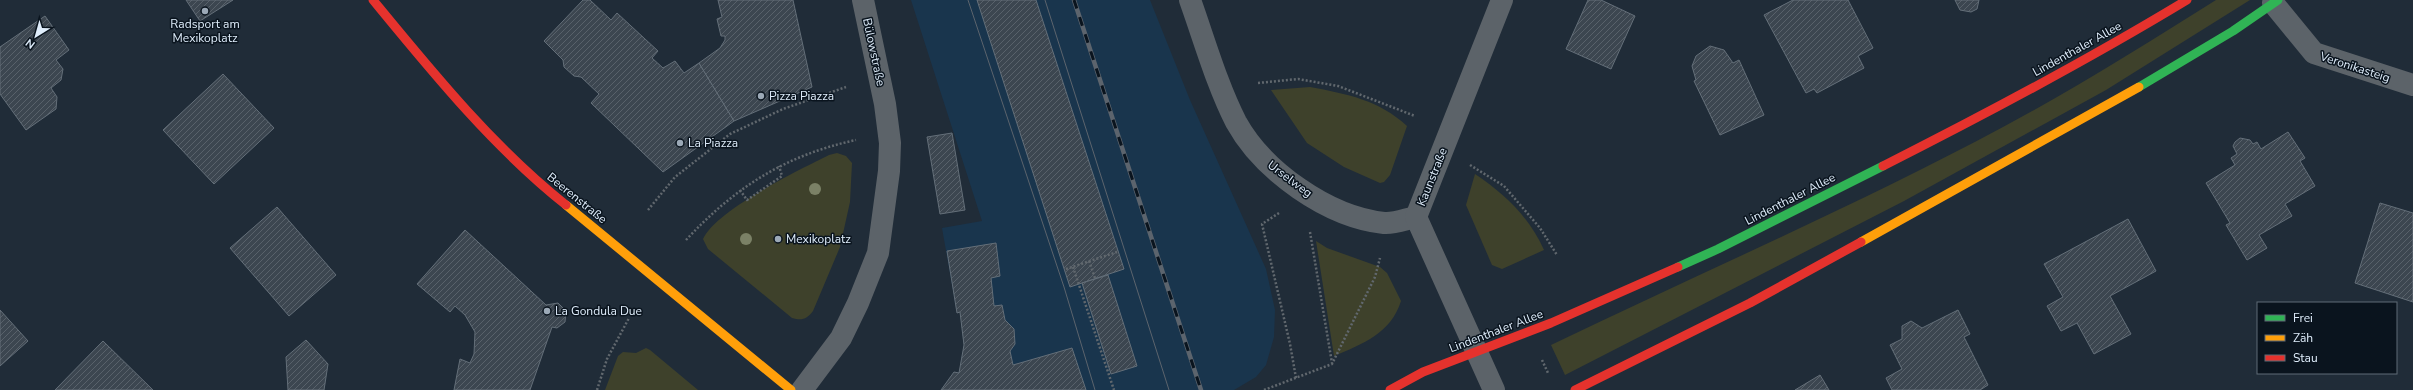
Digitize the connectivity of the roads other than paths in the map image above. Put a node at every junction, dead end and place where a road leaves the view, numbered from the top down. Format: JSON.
{"nodes":[{"id":1,"x":373,"y":0,"type":"edge"},
{"id":2,"x":863,"y":0,"type":"edge"},
{"id":3,"x":1190,"y":0,"type":"edge"},
{"id":4,"x":1502,"y":0,"type":"edge"},
{"id":5,"x":2186,"y":0,"type":"edge"},
{"id":6,"x":2275,"y":2,"type":"edge"},
{"id":7,"x":2413,"y":85,"type":"edge"},
{"id":8,"x":1416,"y":217,"type":"junction"},
{"id":9,"x":1476,"y":352,"type":"junction"},
{"id":10,"x":790,"y":390,"type":"edge"},
{"id":11,"x":802,"y":390,"type":"edge"},
{"id":12,"x":1390,"y":390,"type":"edge"},
{"id":13,"x":1494,"y":390,"type":"edge"},
{"id":14,"x":1575,"y":390,"type":"edge"}],
"edges":[{"from":1,"to":10,"type":"main road","name":"Beerenstraße"},
{"from":2,"to":11,"type":"street","name":"Bülowstraße"},
{"from":3,"to":8,"type":"street","name":"Urselweg"},
{"from":4,"to":8,"type":"street","name":"Kaunstraße"},
{"from":5,"to":9,"type":"main road","name":"Lindenthaler Allee"},
{"from":6,"to":7,"type":"street","name":"Veronikasteig"},
{"from":6,"to":14,"type":"main road"},
{"from":8,"to":9,"type":"street","name":"Kaunstraße"},
{"from":9,"to":12,"type":"main road","name":"Lindenthaler Allee"},
{"from":9,"to":13,"type":"street","name":"Kaunstraße"}]}
